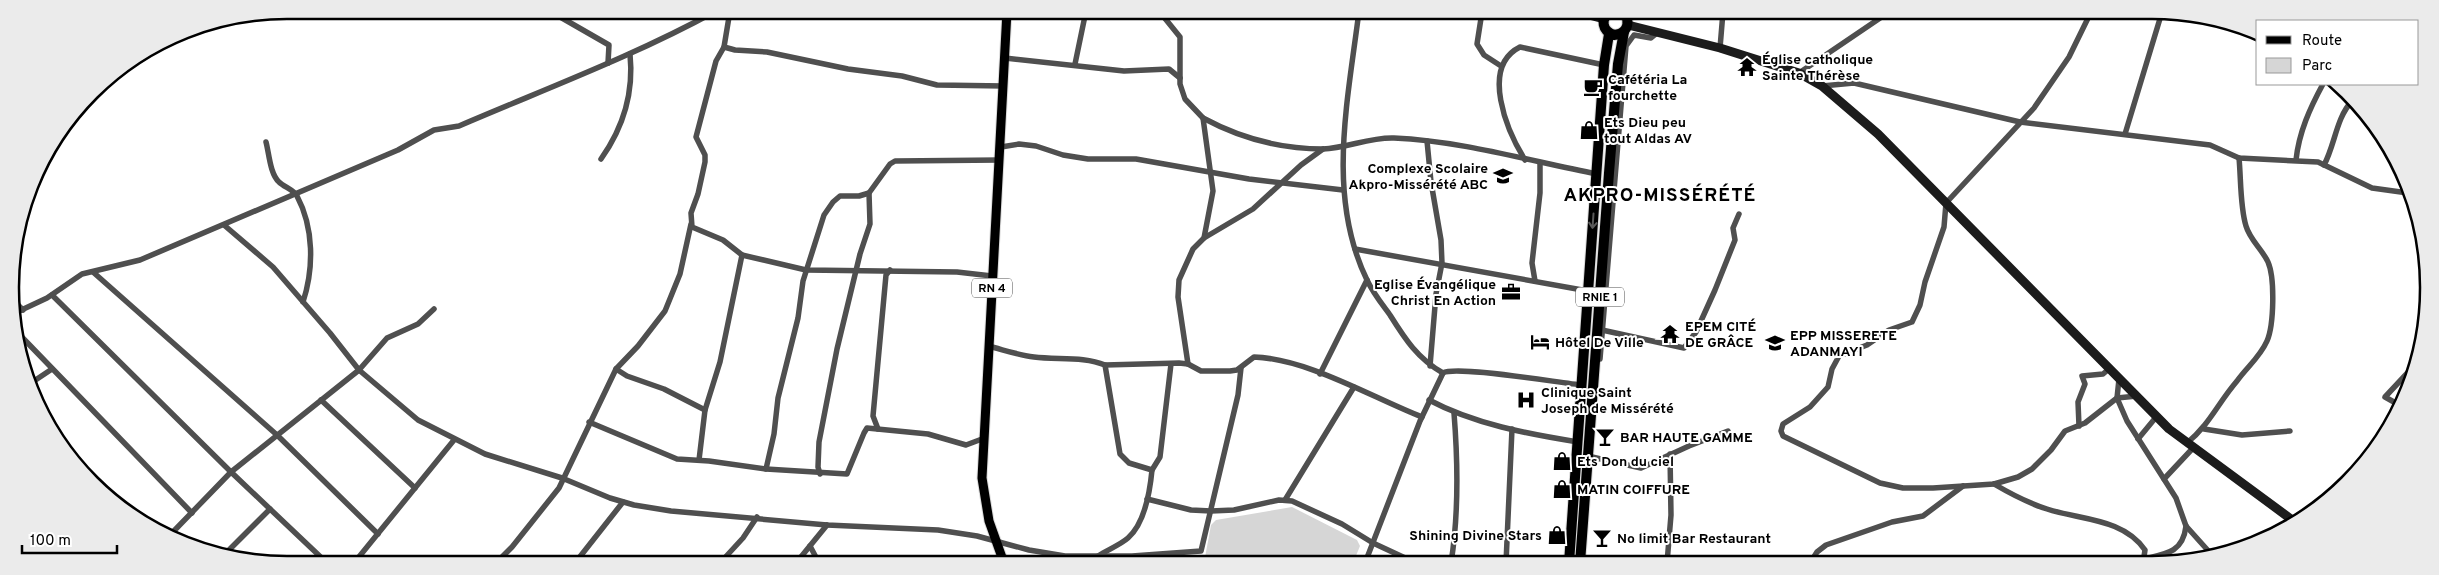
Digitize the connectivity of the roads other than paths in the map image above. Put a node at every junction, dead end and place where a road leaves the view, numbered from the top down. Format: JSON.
{"nodes":[{"id":1,"x":564,"y":19,"type":"edge"},
{"id":2,"x":700,"y":19,"type":"edge"},
{"id":3,"x":729,"y":19,"type":"edge"},
{"id":4,"x":1007,"y":19,"type":"edge"},
{"id":5,"x":1084,"y":19,"type":"edge"},
{"id":6,"x":1166,"y":19,"type":"edge"},
{"id":7,"x":1358,"y":19,"type":"edge"},
{"id":8,"x":1481,"y":19,"type":"edge"},
{"id":9,"x":1605,"y":19,"type":"edge"},
{"id":10,"x":1624,"y":19,"type":"edge"},
{"id":11,"x":1722,"y":19,"type":"edge"},
{"id":12,"x":1879,"y":19,"type":"edge"},
{"id":13,"x":2088,"y":19,"type":"edge"},
{"id":14,"x":2160,"y":19,"type":"edge"},
{"id":15,"x":1626,"y":29,"type":"junction"},
{"id":16,"x":1657,"y":33,"type":"junction"},
{"id":17,"x":1609,"y":34,"type":"junction"},
{"id":18,"x":724,"y":47,"type":"junction"},
{"id":19,"x":1720,"y":48,"type":"junction"},
{"id":20,"x":630,"y":54,"type":"junction"},
{"id":21,"x":1005,"y":58,"type":"junction"},
{"id":22,"x":1180,"y":59,"type":"junction"},
{"id":23,"x":608,"y":63,"type":"junction"},
{"id":24,"x":1075,"y":64,"type":"junction"},
{"id":25,"x":1604,"y":65,"type":"junction"},
{"id":26,"x":1501,"y":66,"type":"junction"},
{"id":27,"x":1169,"y":69,"type":"junction"},
{"id":28,"x":1799,"y":73,"type":"junction"},
{"id":29,"x":1180,"y":78,"type":"junction"},
{"id":30,"x":2322,"y":85,"type":"edge"},
{"id":31,"x":1004,"y":86,"type":"junction"},
{"id":32,"x":1822,"y":86,"type":"junction"},
{"id":33,"x":2349,"y":104,"type":"edge"},
{"id":34,"x":1203,"y":118,"type":"junction"},
{"id":35,"x":2020,"y":122,"type":"junction"},
{"id":36,"x":2125,"y":134,"type":"junction"},
{"id":37,"x":1427,"y":141,"type":"junction"},
{"id":38,"x":266,"y":142,"type":"dead end"},
{"id":39,"x":1343,"y":146,"type":"junction"},
{"id":40,"x":1001,"y":147,"type":"junction"},
{"id":41,"x":1323,"y":149,"type":"junction"},
{"id":42,"x":2239,"y":158,"type":"junction"},
{"id":43,"x":601,"y":159,"type":"dead end"},
{"id":44,"x":1000,"y":160,"type":"junction"},
{"id":45,"x":1524,"y":160,"type":"junction"},
{"id":46,"x":2296,"y":160,"type":"junction"},
{"id":47,"x":1540,"y":163,"type":"junction"},
{"id":48,"x":2324,"y":165,"type":"junction"},
{"id":49,"x":1211,"y":173,"type":"junction"},
{"id":50,"x":1597,"y":174,"type":"junction"},
{"id":51,"x":1284,"y":182,"type":"junction"},
{"id":52,"x":1343,"y":190,"type":"junction"},
{"id":53,"x":2403,"y":192,"type":"edge"},
{"id":54,"x":869,"y":193,"type":"junction"},
{"id":55,"x":296,"y":194,"type":"junction"},
{"id":56,"x":1946,"y":203,"type":"junction"},
{"id":57,"x":1739,"y":214,"type":"dead end"},
{"id":58,"x":690,"y":224,"type":"junction"},
{"id":59,"x":224,"y":225,"type":"junction"},
{"id":60,"x":1204,"y":238,"type":"junction"},
{"id":61,"x":1355,"y":249,"type":"junction"},
{"id":62,"x":742,"y":255,"type":"junction"},
{"id":63,"x":1442,"y":264,"type":"junction"},
{"id":64,"x":806,"y":270,"type":"junction"},
{"id":65,"x":857,"y":270,"type":"junction"},
{"id":66,"x":93,"y":272,"type":"junction"},
{"id":67,"x":888,"y":272,"type":"junction"},
{"id":68,"x":992,"y":276,"type":"junction"},
{"id":69,"x":1367,"y":280,"type":"junction"},
{"id":70,"x":1535,"y":281,"type":"junction"},
{"id":71,"x":1588,"y":291,"type":"junction"},
{"id":72,"x":52,"y":295,"type":"junction"},
{"id":73,"x":303,"y":302,"type":"junction"},
{"id":74,"x":19,"y":307,"type":"edge"},
{"id":75,"x":434,"y":309,"type":"dead end"},
{"id":76,"x":22,"y":310,"type":"joint"},
{"id":77,"x":1602,"y":330,"type":"junction"},
{"id":78,"x":24,"y":339,"type":"edge"},
{"id":79,"x":1584,"y":345,"type":"junction"},
{"id":80,"x":988,"y":346,"type":"junction"},
{"id":81,"x":1596,"y":347,"type":"junction"},
{"id":82,"x":1171,"y":364,"type":"junction"},
{"id":83,"x":1188,"y":364,"type":"junction"},
{"id":84,"x":1105,"y":365,"type":"junction"},
{"id":85,"x":1430,"y":366,"type":"junction"},
{"id":86,"x":1241,"y":368,"type":"junction"},
{"id":87,"x":2110,"y":368,"type":"junction"},
{"id":88,"x":52,"y":369,"type":"junction"},
{"id":89,"x":359,"y":370,"type":"junction"},
{"id":90,"x":616,"y":370,"type":"junction"},
{"id":91,"x":1443,"y":373,"type":"junction"},
{"id":92,"x":1320,"y":374,"type":"junction"},
{"id":93,"x":2405,"y":376,"type":"edge"},
{"id":94,"x":2119,"y":378,"type":"junction"},
{"id":95,"x":35,"y":380,"type":"edge"},
{"id":96,"x":1582,"y":385,"type":"junction"},
{"id":97,"x":1354,"y":386,"type":"junction"},
{"id":98,"x":2137,"y":396,"type":"junction"},
{"id":99,"x":2116,"y":398,"type":"junction"},
{"id":100,"x":321,"y":400,"type":"junction"},
{"id":101,"x":1430,"y":400,"type":"junction"},
{"id":102,"x":2395,"y":402,"type":"edge"},
{"id":103,"x":705,"y":410,"type":"junction"},
{"id":104,"x":1454,"y":413,"type":"junction"},
{"id":105,"x":1422,"y":416,"type":"junction"},
{"id":106,"x":2157,"y":416,"type":"junction"},
{"id":107,"x":873,"y":420,"type":"junction"},
{"id":108,"x":589,"y":422,"type":"junction"},
{"id":109,"x":2079,"y":426,"type":"junction"},
{"id":110,"x":869,"y":428,"type":"junction"},
{"id":111,"x":878,"y":429,"type":"junction"},
{"id":112,"x":1512,"y":429,"type":"junction"},
{"id":113,"x":2204,"y":429,"type":"junction"},
{"id":114,"x":1728,"y":431,"type":"dead end"},
{"id":115,"x":2290,"y":431,"type":"dead end"},
{"id":116,"x":277,"y":435,"type":"junction"},
{"id":117,"x":982,"y":439,"type":"junction"},
{"id":118,"x":2138,"y":439,"type":"junction"},
{"id":119,"x":454,"y":440,"type":"junction"},
{"id":120,"x":1578,"y":442,"type":"junction"},
{"id":121,"x":2190,"y":446,"type":"junction"},
{"id":122,"x":1670,"y":454,"type":"junction"},
{"id":123,"x":1590,"y":455,"type":"junction"},
{"id":124,"x":699,"y":460,"type":"junction"},
{"id":125,"x":766,"y":469,"type":"junction"},
{"id":126,"x":1152,"y":470,"type":"junction"},
{"id":127,"x":231,"y":472,"type":"junction"},
{"id":128,"x":820,"y":474,"type":"junction"},
{"id":129,"x":562,"y":478,"type":"junction"},
{"id":130,"x":2164,"y":479,"type":"junction"},
{"id":131,"x":1994,"y":484,"type":"junction"},
{"id":132,"x":1963,"y":486,"type":"junction"},
{"id":133,"x":415,"y":488,"type":"junction"},
{"id":134,"x":1147,"y":499,"type":"junction"},
{"id":135,"x":1285,"y":500,"type":"junction"},
{"id":136,"x":622,"y":502,"type":"junction"},
{"id":137,"x":270,"y":509,"type":"junction"},
{"id":138,"x":1211,"y":510,"type":"junction"},
{"id":139,"x":192,"y":513,"type":"junction"},
{"id":140,"x":757,"y":518,"type":"junction"},
{"id":141,"x":2289,"y":518,"type":"edge"},
{"id":142,"x":827,"y":525,"type":"junction"},
{"id":143,"x":2186,"y":526,"type":"junction"},
{"id":144,"x":174,"y":531,"type":"edge"},
{"id":145,"x":378,"y":534,"type":"junction"},
{"id":146,"x":995,"y":540,"type":"junction"},
{"id":147,"x":1373,"y":543,"type":"junction"},
{"id":148,"x":810,"y":546,"type":"junction"},
{"id":149,"x":229,"y":550,"type":"edge"},
{"id":150,"x":2208,"y":550,"type":"edge"},
{"id":151,"x":815,"y":555,"type":"edge"},
{"id":152,"x":320,"y":556,"type":"edge"},
{"id":153,"x":360,"y":556,"type":"edge"},
{"id":154,"x":503,"y":556,"type":"edge"},
{"id":155,"x":580,"y":556,"type":"edge"},
{"id":156,"x":726,"y":556,"type":"edge"},
{"id":157,"x":802,"y":556,"type":"edge"},
{"id":158,"x":1001,"y":556,"type":"edge"},
{"id":159,"x":1098,"y":556,"type":"junction"},
{"id":160,"x":1368,"y":556,"type":"edge"},
{"id":161,"x":1401,"y":556,"type":"edge"},
{"id":162,"x":1452,"y":556,"type":"edge"},
{"id":163,"x":1506,"y":556,"type":"edge"},
{"id":164,"x":1570,"y":556,"type":"edge"},
{"id":165,"x":1581,"y":556,"type":"edge"},
{"id":166,"x":1585,"y":556,"type":"edge"},
{"id":167,"x":1668,"y":556,"type":"edge"},
{"id":168,"x":1814,"y":556,"type":"edge"},
{"id":169,"x":2144,"y":556,"type":"edge"},
{"id":170,"x":2158,"y":556,"type":"edge"}],
"edges":[{"from":1,"to":23,"type":"street"},
{"from":2,"to":20,"type":"street"},
{"from":3,"to":18,"type":"street"},
{"from":4,"to":21,"type":"main road","number":"RN 4"},
{"from":5,"to":24,"type":"street"},
{"from":6,"to":22,"type":"street"},
{"from":7,"to":39,"type":"street"},
{"from":8,"to":26,"type":"street"},
{"from":9,"to":17,"type":"highway","number":"RNIE 1"},
{"from":10,"to":15,"type":"highway"},
{"from":11,"to":19,"type":"street"},
{"from":12,"to":28,"type":"street"},
{"from":13,"to":35,"type":"street"},
{"from":14,"to":36,"type":"street"},
{"from":15,"to":16,"type":"main road"},
{"from":15,"to":17,"type":"highway"},
{"from":15,"to":81,"type":"highway","number":"RNIE 1"},
{"from":16,"to":19,"type":"main road"},
{"from":16,"to":77,"type":"street"},
{"from":17,"to":25,"type":"highway","number":"RNIE 1"},
{"from":18,"to":31,"type":"street"},
{"from":18,"to":58,"type":"street"},
{"from":19,"to":28,"type":"main road"},
{"from":20,"to":23,"type":"street"},
{"from":20,"to":43,"type":"street"},
{"from":21,"to":24,"type":"street"},
{"from":21,"to":31,"type":"main road","number":"RN 4"},
{"from":22,"to":27,"type":"street"},
{"from":22,"to":29,"type":"street"},
{"from":23,"to":55,"type":"street"},
{"from":24,"to":27,"type":"street"},
{"from":25,"to":26,"type":"street"},
{"from":25,"to":50,"type":"highway","number":"RNIE 1"},
{"from":26,"to":45,"type":"street"},
{"from":27,"to":29,"type":"street"},
{"from":28,"to":32,"type":"main road"},
{"from":29,"to":34,"type":"street"},
{"from":30,"to":46,"type":"street"},
{"from":31,"to":40,"type":"main road","number":"RN 4"},
{"from":32,"to":35,"type":"street"},
{"from":32,"to":56,"type":"main road"},
{"from":33,"to":48,"type":"street"},
{"from":34,"to":41,"type":"street"},
{"from":34,"to":49,"type":"street"},
{"from":35,"to":36,"type":"street"},
{"from":35,"to":56,"type":"street"},
{"from":36,"to":42,"type":"street"},
{"from":37,"to":39,"type":"street"},
{"from":37,"to":45,"type":"street"},
{"from":37,"to":63,"type":"street"},
{"from":38,"to":55,"type":"street"},
{"from":39,"to":41,"type":"street"},
{"from":39,"to":52,"type":"street"},
{"from":40,"to":44,"type":"main road","number":"RN 4"},
{"from":40,"to":49,"type":"street"},
{"from":41,"to":51,"type":"street"},
{"from":42,"to":46,"type":"street"},
{"from":42,"to":113,"type":"street"},
{"from":44,"to":54,"type":"street"},
{"from":44,"to":68,"type":"main road","number":"RN 4"},
{"from":45,"to":47,"type":"street"},
{"from":46,"to":48,"type":"street"},
{"from":47,"to":50,"type":"street"},
{"from":47,"to":70,"type":"street"},
{"from":48,"to":53,"type":"street"},
{"from":49,"to":51,"type":"street"},
{"from":49,"to":60,"type":"street"},
{"from":50,"to":71,"type":"highway","number":"RNIE 1","one_way":true},
{"from":51,"to":52,"type":"street"},
{"from":51,"to":60,"type":"street"},
{"from":52,"to":61,"type":"street"},
{"from":54,"to":64,"type":"street"},
{"from":54,"to":65,"type":"street"},
{"from":55,"to":59,"type":"street"},
{"from":55,"to":73,"type":"street"},
{"from":56,"to":87,"type":"main road"},
{"from":56,"to":132,"type":"street"},
{"from":57,"to":77,"type":"street"},
{"from":58,"to":62,"type":"street"},
{"from":58,"to":90,"type":"street"},
{"from":59,"to":66,"type":"street"},
{"from":59,"to":73,"type":"street"},
{"from":60,"to":83,"type":"street"},
{"from":61,"to":63,"type":"street"},
{"from":61,"to":69,"type":"street"},
{"from":62,"to":64,"type":"street"},
{"from":62,"to":103,"type":"street"},
{"from":63,"to":70,"type":"street"},
{"from":63,"to":85,"type":"street"},
{"from":64,"to":65,"type":"street"},
{"from":64,"to":125,"type":"street"},
{"from":65,"to":67,"type":"street"},
{"from":65,"to":128,"type":"street"},
{"from":66,"to":72,"type":"street"},
{"from":66,"to":116,"type":"street"},
{"from":67,"to":68,"type":"street"},
{"from":67,"to":107,"type":"street"},
{"from":68,"to":80,"type":"main road","number":"RN 4"},
{"from":69,"to":85,"type":"street"},
{"from":69,"to":92,"type":"street"},
{"from":70,"to":71,"type":"street"},
{"from":71,"to":79,"type":"highway","number":"RNIE 1"},
{"from":72,"to":76,"type":"street"},
{"from":72,"to":127,"type":"street"},
{"from":73,"to":89,"type":"street"},
{"from":74,"to":76,"type":"street"},
{"from":75,"to":89,"type":"street"},
{"from":77,"to":123,"type":"street"},
{"from":78,"to":88,"type":"street"},
{"from":79,"to":81,"type":"highway"},
{"from":79,"to":96,"type":"highway","number":"RNIE 1"},
{"from":80,"to":84,"type":"street"},
{"from":80,"to":117,"type":"main road","number":"RN 4"},
{"from":81,"to":123,"type":"highway","number":"RNIE 1"},
{"from":82,"to":83,"type":"street"},
{"from":82,"to":84,"type":"street"},
{"from":82,"to":126,"type":"street"},
{"from":83,"to":86,"type":"street"},
{"from":84,"to":126,"type":"street"},
{"from":85,"to":91,"type":"street"},
{"from":86,"to":92,"type":"street"},
{"from":86,"to":138,"type":"street"},
{"from":87,"to":94,"type":"main road"},
{"from":87,"to":109,"type":"street"},
{"from":88,"to":95,"type":"street"},
{"from":88,"to":139,"type":"street"},
{"from":89,"to":100,"type":"street"},
{"from":89,"to":119,"type":"street"},
{"from":90,"to":103,"type":"street"},
{"from":90,"to":108,"type":"street"},
{"from":91,"to":96,"type":"street"},
{"from":91,"to":101,"type":"street"},
{"from":92,"to":97,"type":"street"},
{"from":93,"to":102,"type":"street"},
{"from":94,"to":98,"type":"main road"},
{"from":94,"to":99,"type":"street"},
{"from":96,"to":120,"type":"highway","number":"RNIE 1"},
{"from":97,"to":105,"type":"street"},
{"from":97,"to":135,"type":"street"},
{"from":98,"to":99,"type":"street"},
{"from":98,"to":106,"type":"main road"},
{"from":99,"to":109,"type":"street"},
{"from":99,"to":118,"type":"street"},
{"from":100,"to":116,"type":"street"},
{"from":100,"to":133,"type":"street"},
{"from":101,"to":104,"type":"street"},
{"from":101,"to":105,"type":"street"},
{"from":103,"to":124,"type":"street"},
{"from":104,"to":112,"type":"street"},
{"from":104,"to":162,"type":"street"},
{"from":105,"to":147,"type":"street"},
{"from":106,"to":118,"type":"street"},
{"from":106,"to":121,"type":"main road"},
{"from":107,"to":110,"type":"street"},
{"from":107,"to":111,"type":"street"},
{"from":108,"to":124,"type":"street"},
{"from":108,"to":129,"type":"street"},
{"from":109,"to":131,"type":"street"},
{"from":110,"to":111,"type":"street"},
{"from":110,"to":128,"type":"street"},
{"from":111,"to":117,"type":"street"},
{"from":112,"to":120,"type":"street"},
{"from":112,"to":163,"type":"street"},
{"from":113,"to":115,"type":"street"},
{"from":113,"to":121,"type":"street"},
{"from":114,"to":122,"type":"street"},
{"from":116,"to":127,"type":"street"},
{"from":116,"to":145,"type":"street"},
{"from":117,"to":146,"type":"main road","number":"RN 4"},
{"from":118,"to":130,"type":"street"},
{"from":119,"to":129,"type":"street"},
{"from":119,"to":133,"type":"street"},
{"from":120,"to":164,"type":"highway","number":"RNIE 1"},
{"from":121,"to":130,"type":"street"},
{"from":121,"to":141,"type":"main road"},
{"from":122,"to":123,"type":"street"},
{"from":122,"to":167,"type":"street"},
{"from":123,"to":165,"type":"highway","number":"RNIE 1"},
{"from":123,"to":166,"type":"street"},
{"from":124,"to":125,"type":"street"},
{"from":125,"to":128,"type":"street"},
{"from":126,"to":134,"type":"street"},
{"from":127,"to":137,"type":"street"},
{"from":127,"to":139,"type":"street"},
{"from":129,"to":136,"type":"street"},
{"from":129,"to":154,"type":"street"},
{"from":130,"to":143,"type":"street"},
{"from":131,"to":132,"type":"street"},
{"from":131,"to":169,"type":"street"},
{"from":132,"to":168,"type":"street"},
{"from":133,"to":145,"type":"street"},
{"from":134,"to":138,"type":"street"},
{"from":134,"to":159,"type":"street"},
{"from":135,"to":138,"type":"street"},
{"from":135,"to":147,"type":"street"},
{"from":136,"to":140,"type":"street"},
{"from":136,"to":155,"type":"street"},
{"from":137,"to":149,"type":"street"},
{"from":137,"to":152,"type":"street"},
{"from":138,"to":159,"type":"street"},
{"from":139,"to":144,"type":"street"},
{"from":140,"to":142,"type":"street"},
{"from":140,"to":156,"type":"street"},
{"from":142,"to":146,"type":"street"},
{"from":142,"to":148,"type":"street"},
{"from":143,"to":150,"type":"street"},
{"from":143,"to":170,"type":"street"},
{"from":145,"to":153,"type":"street"},
{"from":146,"to":158,"type":"main road","number":"RN 4"},
{"from":146,"to":159,"type":"street"},
{"from":147,"to":160,"type":"street"},
{"from":147,"to":161,"type":"street"},
{"from":148,"to":151,"type":"street"},
{"from":148,"to":157,"type":"street"}]}
